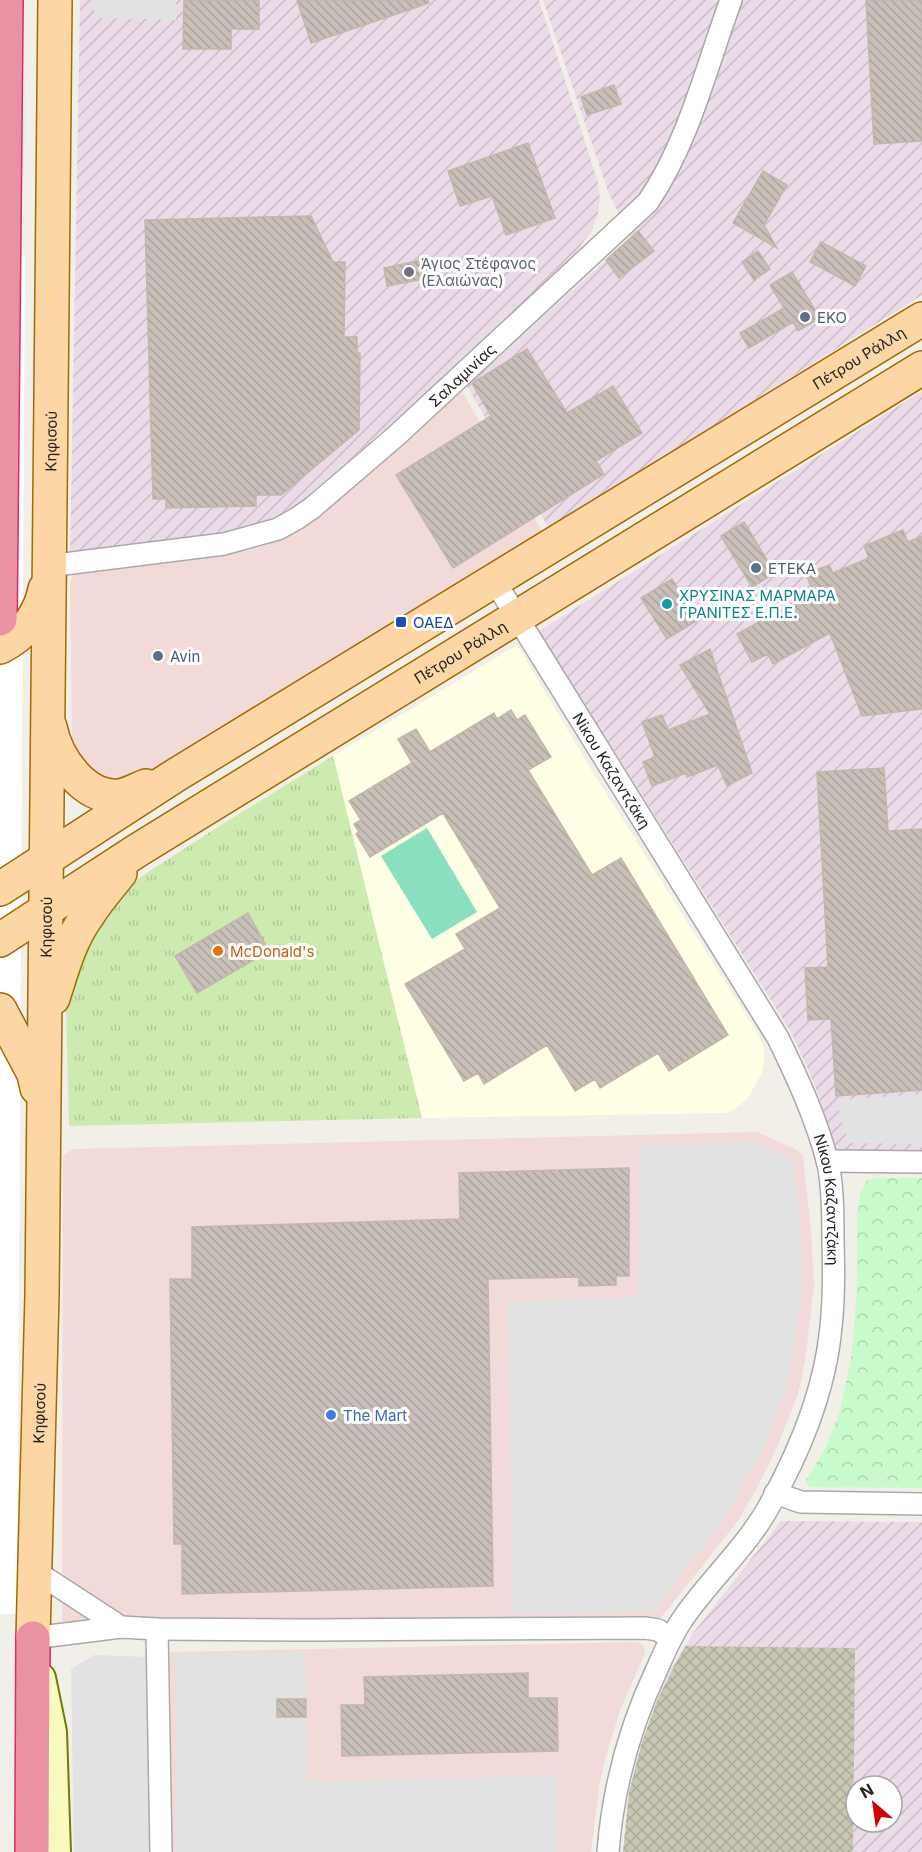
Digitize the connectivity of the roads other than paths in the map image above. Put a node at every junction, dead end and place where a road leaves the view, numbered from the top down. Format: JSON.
{"nodes":[{"id":1,"x":6,"y":0,"type":"edge"},
{"id":2,"x":55,"y":0,"type":"edge"},
{"id":3,"x":731,"y":0,"type":"edge"},
{"id":4,"x":922,"y":319,"type":"edge"},
{"id":5,"x":922,"y":368,"type":"edge"},
{"id":6,"x":48,"y":566,"type":"junction"},
{"id":7,"x":494,"y":580,"type":"junction"},
{"id":8,"x":518,"y":617,"type":"junction"},
{"id":9,"x":0,"y":619,"type":"edge"},
{"id":10,"x":0,"y":647,"type":"edge"},
{"id":11,"x":46,"y":703,"type":"junction"},
{"id":12,"x":176,"y":775,"type":"junction"},
{"id":13,"x":138,"y":850,"type":"junction"},
{"id":14,"x":46,"y":859,"type":"junction"},
{"id":15,"x":0,"y":889,"type":"edge"},
{"id":16,"x":45,"y":912,"type":"junction"},
{"id":17,"x":0,"y":919,"type":"edge"},
{"id":18,"x":0,"y":940,"type":"edge"},
{"id":19,"x":0,"y":1010,"type":"edge"},
{"id":20,"x":44,"y":1032,"type":"junction"},
{"id":21,"x":43,"y":1140,"type":"junction"},
{"id":22,"x":827,"y":1161,"type":"junction"},
{"id":23,"x":922,"y":1162,"type":"edge"},
{"id":24,"x":775,"y":1493,"type":"junction"},
{"id":25,"x":922,"y":1504,"type":"edge"},
{"id":26,"x":35,"y":1571,"type":"junction"},
{"id":27,"x":121,"y":1627,"type":"junction"},
{"id":28,"x":157,"y":1629,"type":"junction"},
{"id":29,"x":33,"y":1638,"type":"junction"},
{"id":30,"x":670,"y":1638,"type":"junction"},
{"id":31,"x":32,"y":1852,"type":"edge"},
{"id":32,"x":56,"y":1852,"type":"edge"},
{"id":33,"x":161,"y":1852,"type":"edge"},
{"id":34,"x":608,"y":1852,"type":"edge"}],
"edges":[{"from":1,"to":9,"type":"highway"},
{"from":2,"to":6,"type":"main road","name":"Κηφισού"},
{"from":3,"to":6,"type":"street","name":"Σαλαμινίας"},
{"from":4,"to":7,"type":"main road","name":"Πέτρου Ράλλη"},
{"from":5,"to":8,"type":"main road","name":"Πέτρου Ράλλη"},
{"from":6,"to":10,"type":"main road"},
{"from":6,"to":11,"type":"main road","name":"Κηφισού"},
{"from":7,"to":8,"type":"street","name":"Νίκου Καζαντζάκη"},
{"from":7,"to":12,"type":"main road","name":"Πέτρου Ράλλη"},
{"from":8,"to":13,"type":"main road","name":"Πέτρου Ράλλη"},
{"from":8,"to":22,"type":"street","name":"Νίκου Καζαντζάκη"},
{"from":11,"to":12,"type":"main road"},
{"from":11,"to":14,"type":"main road","name":"Κηφισού"},
{"from":12,"to":14,"type":"main road","name":"Πέτρου Ράλλη"},
{"from":13,"to":16,"type":"main road","name":"Πέτρου Ράλλη"},
{"from":13,"to":20,"type":"main road"},
{"from":14,"to":15,"type":"main road","name":"Πέτρου Ράλλη"},
{"from":14,"to":16,"type":"main road","name":"Κηφισού"},
{"from":16,"to":17,"type":"main road"},
{"from":16,"to":18,"type":"main road","name":"Πέτρου Ράλλη"},
{"from":16,"to":20,"type":"main road","name":"Κηφισού"},
{"from":19,"to":21,"type":"main road"},
{"from":20,"to":21,"type":"main road","name":"Κηφισού"},
{"from":21,"to":26,"type":"main road","name":"Κηφισού"},
{"from":22,"to":23,"type":"street"},
{"from":22,"to":24,"type":"street","name":"Νίκου Καζαντζάκη"},
{"from":24,"to":25,"type":"street"},
{"from":24,"to":30,"type":"street","name":"Νίκου Καζαντζάκη"},
{"from":26,"to":27,"type":"street"},
{"from":26,"to":29,"type":"main road","name":"Κηφισού"},
{"from":27,"to":28,"type":"street"},
{"from":27,"to":29,"type":"street"},
{"from":28,"to":30,"type":"street"},
{"from":28,"to":33,"type":"street"},
{"from":29,"to":31,"type":"highway"},
{"from":29,"to":32,"type":"street","name":"Κηφισού"},
{"from":30,"to":34,"type":"street","name":"Νίκου Καζαντζάκη"}]}
